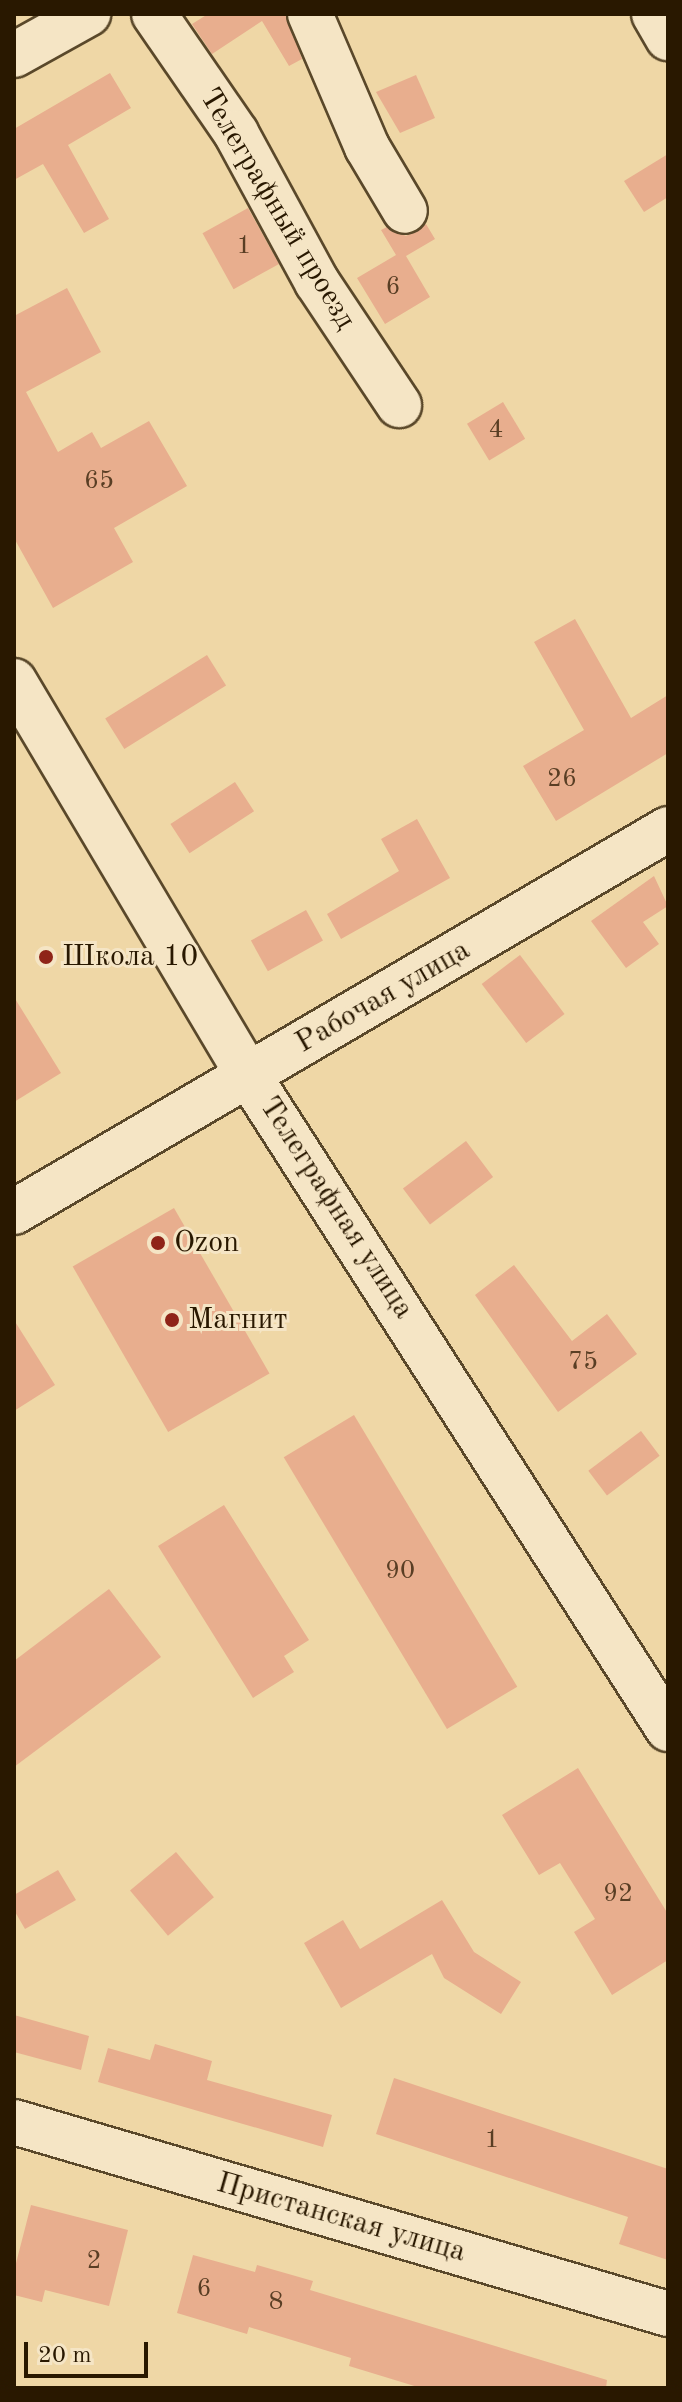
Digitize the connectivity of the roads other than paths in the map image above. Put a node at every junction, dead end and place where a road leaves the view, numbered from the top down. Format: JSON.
{"nodes":[{"id":1,"x":88,"y":14,"type":"edge"},
{"id":2,"x":154,"y":14,"type":"edge"},
{"id":3,"x":310,"y":14,"type":"edge"},
{"id":4,"x":654,"y":14,"type":"edge"},
{"id":5,"x":668,"y":38,"type":"edge"},
{"id":6,"x":14,"y":55,"type":"edge"},
{"id":7,"x":405,"y":211,"type":"dead end"},
{"id":8,"x":399,"y":405,"type":"dead end"},
{"id":9,"x":14,"y":681,"type":"edge"},
{"id":10,"x":668,"y":829,"type":"edge"},
{"id":11,"x":249,"y":1076,"type":"junction"},
{"id":12,"x":14,"y":1212,"type":"edge"},
{"id":13,"x":668,"y":1729,"type":"edge"},
{"id":14,"x":14,"y":2122,"type":"edge"},
{"id":15,"x":668,"y":2314,"type":"edge"}],
"edges":[{"from":1,"to":6,"type":"street"},
{"from":2,"to":8,"type":"street","name":"Телеграфный проезд"},
{"from":3,"to":7,"type":"street"},
{"from":4,"to":5,"type":"street"},
{"from":9,"to":11,"type":"street","name":"Телеграфная улица"},
{"from":10,"to":11,"type":"street","name":"Рабочая улица"},
{"from":11,"to":12,"type":"street","name":"Рабочая улица"},
{"from":11,"to":13,"type":"street","name":"Телеграфная улица"},
{"from":14,"to":15,"type":"street","name":"Пристанская улица"}]}
